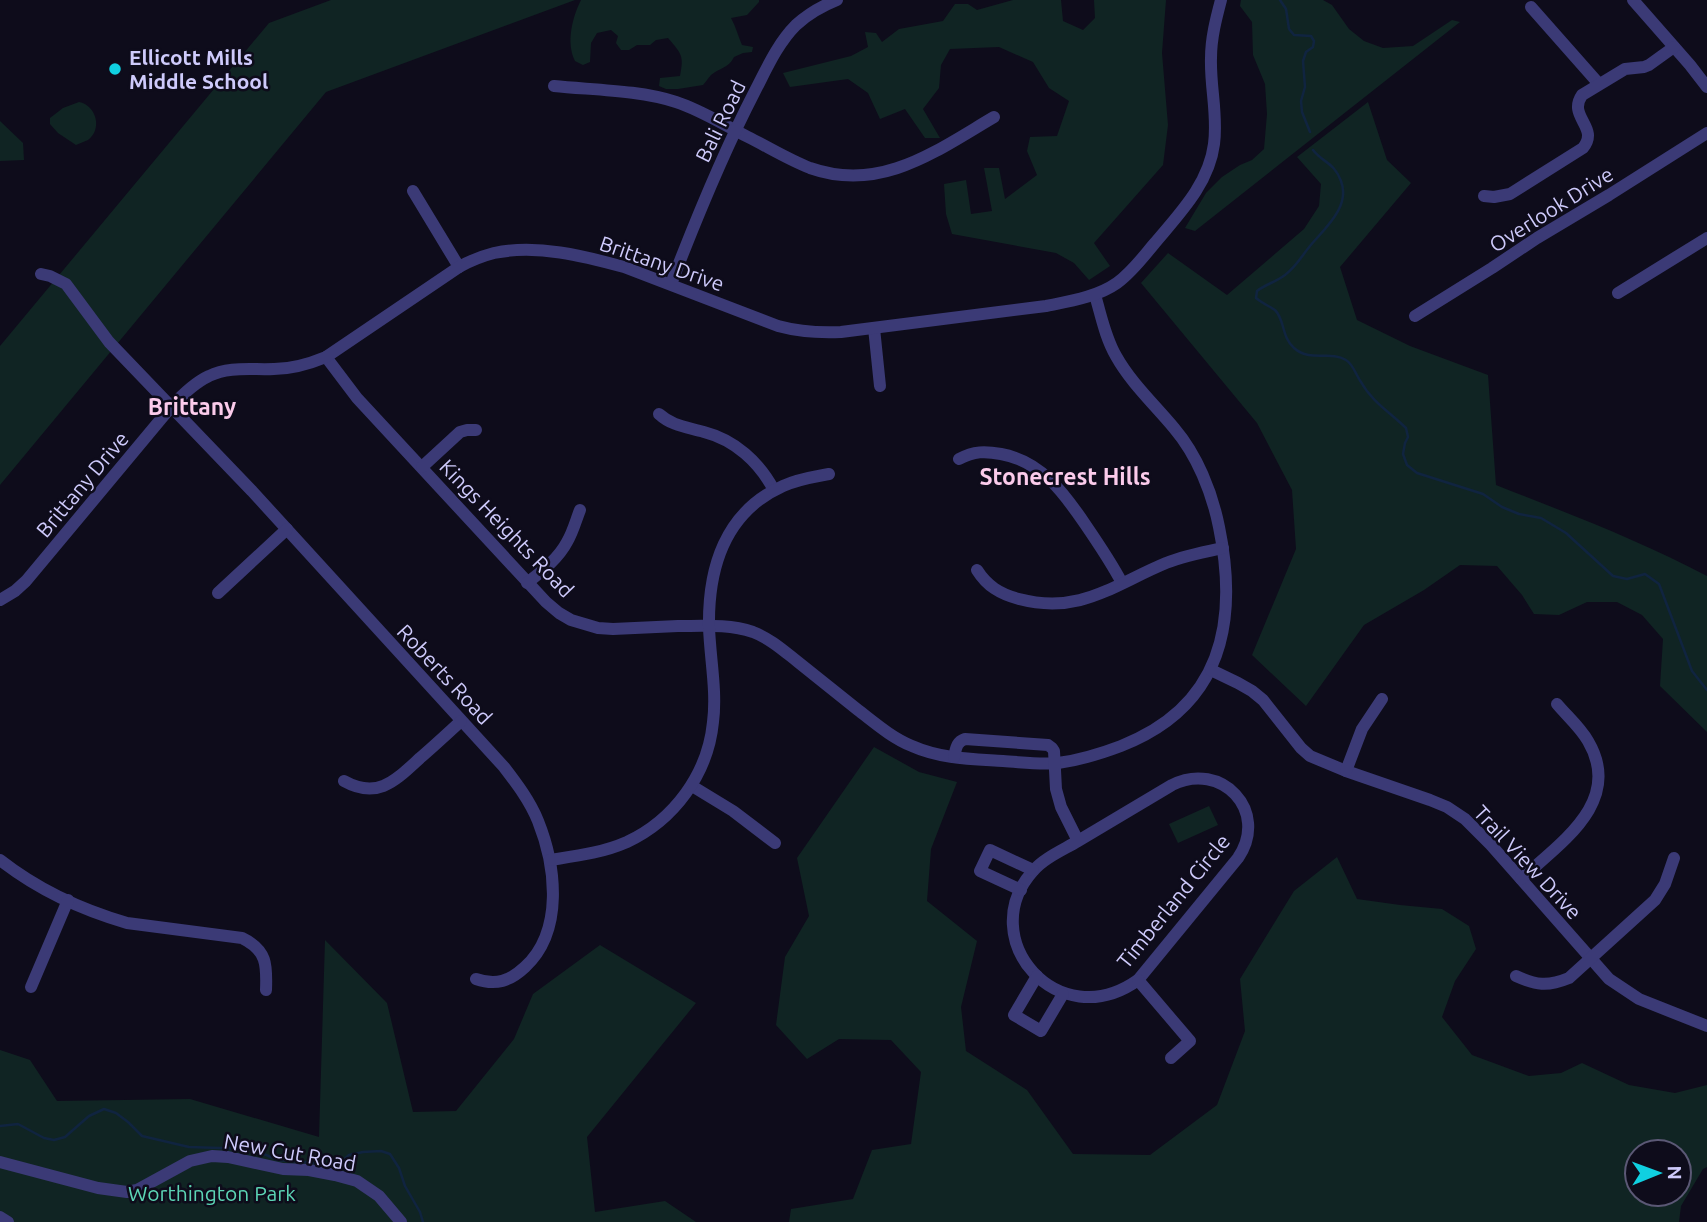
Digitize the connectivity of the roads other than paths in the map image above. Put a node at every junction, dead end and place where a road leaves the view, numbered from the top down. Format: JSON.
{"nodes":[{"id":1,"x":837,"y":0,"type":"edge"},
{"id":2,"x":1221,"y":0,"type":"edge"},
{"id":3,"x":1633,"y":0,"type":"edge"},
{"id":4,"x":1531,"y":8,"type":"dead end"},
{"id":5,"x":1674,"y":47,"type":"junction"},
{"id":6,"x":1599,"y":84,"type":"junction"},
{"id":7,"x":554,"y":86,"type":"dead end"},
{"id":8,"x":1707,"y":87,"type":"edge"},
{"id":9,"x":994,"y":117,"type":"dead end"},
{"id":10,"x":735,"y":131,"type":"junction"},
{"id":11,"x":1707,"y":133,"type":"edge"},
{"id":12,"x":413,"y":191,"type":"dead end"},
{"id":13,"x":1484,"y":197,"type":"dead end"},
{"id":14,"x":1707,"y":238,"type":"edge"},
{"id":15,"x":459,"y":267,"type":"junction"},
{"id":16,"x":41,"y":274,"type":"dead end"},
{"id":17,"x":671,"y":284,"type":"junction"},
{"id":18,"x":1618,"y":293,"type":"dead end"},
{"id":19,"x":1095,"y":295,"type":"junction"},
{"id":20,"x":1415,"y":316,"type":"dead end"},
{"id":21,"x":874,"y":328,"type":"junction"},
{"id":22,"x":326,"y":356,"type":"junction"},
{"id":23,"x":880,"y":386,"type":"dead end"},
{"id":24,"x":171,"y":407,"type":"junction"},
{"id":25,"x":659,"y":414,"type":"dead end"},
{"id":26,"x":476,"y":430,"type":"dead end"},
{"id":27,"x":960,"y":459,"type":"dead end"},
{"id":28,"x":422,"y":467,"type":"junction"},
{"id":29,"x":829,"y":474,"type":"dead end"},
{"id":30,"x":774,"y":490,"type":"junction"},
{"id":31,"x":580,"y":510,"type":"dead end"},
{"id":32,"x":287,"y":529,"type":"junction"},
{"id":33,"x":1223,"y":548,"type":"junction"},
{"id":34,"x":977,"y":570,"type":"dead end"},
{"id":35,"x":527,"y":583,"type":"junction"},
{"id":36,"x":1122,"y":583,"type":"junction"},
{"id":37,"x":218,"y":593,"type":"dead end"},
{"id":38,"x":0,"y":600,"type":"edge"},
{"id":39,"x":709,"y":625,"type":"junction"},
{"id":40,"x":1210,"y":670,"type":"junction"},
{"id":41,"x":1382,"y":699,"type":"dead end"},
{"id":42,"x":1557,"y":704,"type":"dead end"},
{"id":43,"x":461,"y":721,"type":"junction"},
{"id":44,"x":954,"y":757,"type":"junction"},
{"id":45,"x":1055,"y":763,"type":"junction"},
{"id":46,"x":1346,"y":771,"type":"junction"},
{"id":47,"x":344,"y":781,"type":"dead end"},
{"id":48,"x":692,"y":786,"type":"junction"},
{"id":49,"x":1078,"y":841,"type":"junction"},
{"id":50,"x":775,"y":843,"type":"dead end"},
{"id":51,"x":1674,"y":858,"type":"dead end"},
{"id":52,"x":0,"y":860,"type":"edge"},
{"id":53,"x":550,"y":860,"type":"junction"},
{"id":54,"x":1033,"y":870,"type":"junction"},
{"id":55,"x":1521,"y":879,"type":"junction"},
{"id":56,"x":1021,"y":890,"type":"junction"},
{"id":57,"x":68,"y":900,"type":"junction"},
{"id":58,"x":1591,"y":958,"type":"junction"},
{"id":59,"x":1037,"y":976,"type":"junction"},
{"id":60,"x":1516,"y":976,"type":"dead end"},
{"id":61,"x":476,"y":979,"type":"dead end"},
{"id":62,"x":1138,"y":980,"type":"junction"},
{"id":63,"x":31,"y":987,"type":"dead end"},
{"id":64,"x":266,"y":990,"type":"dead end"},
{"id":65,"x":1063,"y":993,"type":"junction"},
{"id":66,"x":1707,"y":1026,"type":"edge"},
{"id":67,"x":1171,"y":1058,"type":"dead end"},
{"id":68,"x":0,"y":1162,"type":"edge"},
{"id":69,"x":0,"y":1217,"type":"edge"},
{"id":70,"x":8,"y":1222,"type":"edge"},
{"id":71,"x":401,"y":1222,"type":"edge"}],
"edges":[{"from":1,"to":10,"type":"street","name":"Bali Road"},
{"from":2,"to":19,"type":"street","name":"Brittany Drive"},
{"from":3,"to":5,"type":"street"},
{"from":4,"to":6,"type":"street"},
{"from":5,"to":6,"type":"street"},
{"from":5,"to":8,"type":"street"},
{"from":6,"to":13,"type":"street"},
{"from":7,"to":10,"type":"street"},
{"from":9,"to":10,"type":"street"},
{"from":10,"to":17,"type":"street","name":"Bali Road"},
{"from":11,"to":20,"type":"street","name":"Overlook Drive"},
{"from":12,"to":15,"type":"street"},
{"from":14,"to":18,"type":"street"},
{"from":15,"to":17,"type":"street","name":"Brittany Drive"},
{"from":15,"to":22,"type":"street","name":"Brittany Drive"},
{"from":16,"to":24,"type":"street","name":"Roberts Road"},
{"from":17,"to":21,"type":"street","name":"Brittany Drive"},
{"from":19,"to":21,"type":"street","name":"Brittany Drive"},
{"from":19,"to":33,"type":"street","name":"Kings Heights Road"},
{"from":21,"to":23,"type":"street"},
{"from":22,"to":24,"type":"street","name":"Brittany Drive"},
{"from":22,"to":28,"type":"street","name":"Kings Heights Road"},
{"from":24,"to":32,"type":"street","name":"Roberts Road"},
{"from":24,"to":38,"type":"street","name":"Brittany Drive"},
{"from":25,"to":30,"type":"street"},
{"from":26,"to":28,"type":"street"},
{"from":27,"to":36,"type":"street"},
{"from":28,"to":35,"type":"street","name":"Kings Heights Road"},
{"from":29,"to":30,"type":"street"},
{"from":30,"to":39,"type":"street"},
{"from":31,"to":35,"type":"street"},
{"from":32,"to":37,"type":"street"},
{"from":32,"to":43,"type":"street","name":"Roberts Road"},
{"from":33,"to":36,"type":"street"},
{"from":33,"to":40,"type":"street","name":"Kings Heights Road"},
{"from":34,"to":36,"type":"street"},
{"from":35,"to":39,"type":"street","name":"Kings Heights Road"},
{"from":39,"to":44,"type":"street","name":"Kings Heights Road"},
{"from":39,"to":48,"type":"street"},
{"from":40,"to":45,"type":"street","name":"Kings Heights Road"},
{"from":40,"to":46,"type":"street","name":"Trail View Drive"},
{"from":41,"to":46,"type":"street"},
{"from":42,"to":55,"type":"street"},
{"from":43,"to":47,"type":"street"},
{"from":43,"to":53,"type":"street","name":"Roberts Road"},
{"from":44,"to":45,"type":"street","name":"Kings Heights Road"},
{"from":44,"to":45,"type":"street"},
{"from":45,"to":49,"type":"street"},
{"from":46,"to":55,"type":"street","name":"Trail View Drive"},
{"from":48,"to":50,"type":"street"},
{"from":48,"to":53,"type":"street"},
{"from":49,"to":54,"type":"street","name":"Timberland Circle"},
{"from":49,"to":62,"type":"street","name":"Timberland Circle"},
{"from":51,"to":58,"type":"street"},
{"from":52,"to":57,"type":"street"},
{"from":53,"to":61,"type":"street","name":"Roberts Road"},
{"from":54,"to":56,"type":"street","name":"Timberland Circle"},
{"from":54,"to":56,"type":"street"},
{"from":55,"to":58,"type":"street","name":"Trail View Drive"},
{"from":56,"to":59,"type":"street","name":"Timberland Circle"},
{"from":57,"to":63,"type":"street"},
{"from":57,"to":64,"type":"street"},
{"from":58,"to":60,"type":"street"},
{"from":58,"to":66,"type":"street","name":"Trail View Drive"},
{"from":59,"to":65,"type":"street","name":"Timberland Circle"},
{"from":59,"to":65,"type":"street"},
{"from":62,"to":65,"type":"street","name":"Timberland Circle"},
{"from":62,"to":67,"type":"street"},
{"from":68,"to":71,"type":"street","name":"New Cut Road"},
{"from":69,"to":70,"type":"street"}]}
